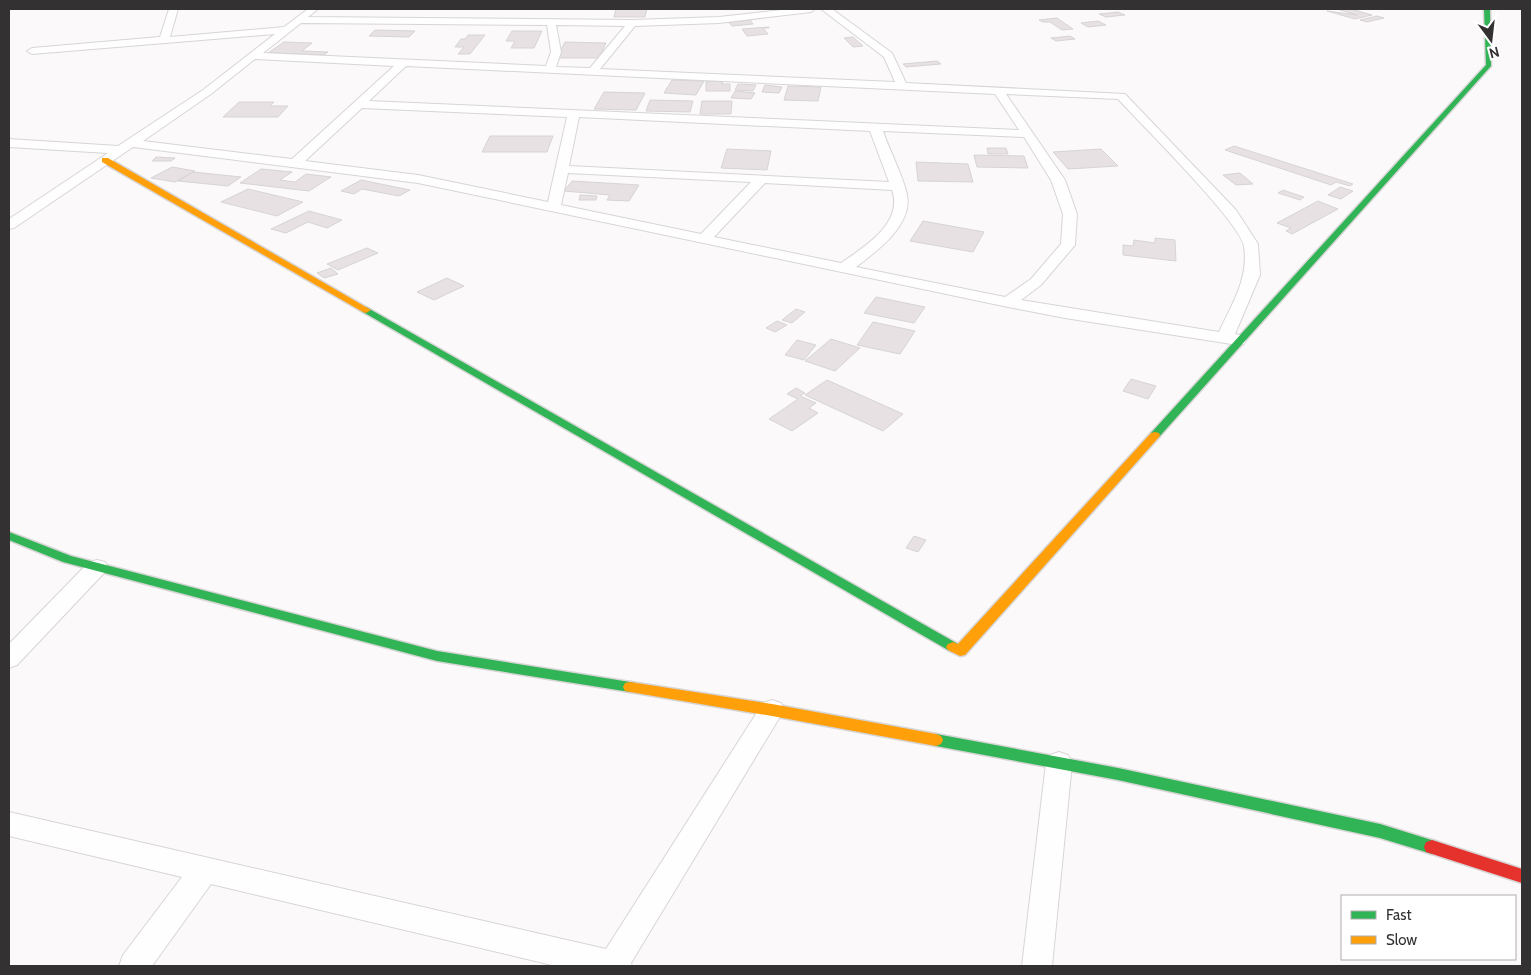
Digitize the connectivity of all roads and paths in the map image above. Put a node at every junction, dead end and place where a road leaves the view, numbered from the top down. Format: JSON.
{"nodes":[{"id":1,"x":173,"y":9,"type":"edge"},
{"id":2,"x":313,"y":9,"type":"edge"},
{"id":3,"x":726,"y":9,"type":"edge"},
{"id":4,"x":811,"y":9,"type":"edge"},
{"id":5,"x":826,"y":9,"type":"edge"},
{"id":6,"x":1487,"y":9,"type":"edge"},
{"id":7,"x":299,"y":20,"type":"junction"},
{"id":8,"x":719,"y":20,"type":"junction"},
{"id":9,"x":551,"y":22,"type":"junction"},
{"id":10,"x":632,"y":22,"type":"junction"},
{"id":11,"x":284,"y":30,"type":"junction"},
{"id":12,"x":164,"y":40,"type":"junction"},
{"id":13,"x":32,"y":51,"type":"dead end"},
{"id":14,"x":253,"y":56,"type":"junction"},
{"id":15,"x":403,"y":63,"type":"junction"},
{"id":16,"x":550,"y":70,"type":"junction"},
{"id":17,"x":593,"y":71,"type":"junction"},
{"id":18,"x":902,"y":86,"type":"junction"},
{"id":19,"x":998,"y":90,"type":"junction"},
{"id":20,"x":359,"y":104,"type":"junction"},
{"id":21,"x":574,"y":113,"type":"junction"},
{"id":22,"x":876,"y":127,"type":"junction"},
{"id":23,"x":1027,"y":134,"type":"junction"},
{"id":24,"x":9,"y":143,"type":"edge"},
{"id":25,"x":125,"y":147,"type":"junction"},
{"id":26,"x":105,"y":160,"type":"junction"},
{"id":27,"x":295,"y":164,"type":"junction"},
{"id":28,"x":562,"y":169,"type":"junction"},
{"id":29,"x":762,"y":179,"type":"junction"},
{"id":30,"x":898,"y":186,"type":"junction"},
{"id":31,"x":554,"y":207,"type":"junction"},
{"id":32,"x":9,"y":225,"type":"edge"},
{"id":33,"x":704,"y":239,"type":"junction"},
{"id":34,"x":845,"y":268,"type":"junction"},
{"id":35,"x":1008,"y":302,"type":"junction"},
{"id":36,"x":1225,"y":338,"type":"junction"},
{"id":37,"x":1241,"y":341,"type":"junction"},
{"id":38,"x":9,"y":536,"type":"edge"},
{"id":39,"x":98,"y":567,"type":"junction"},
{"id":40,"x":9,"y":659,"type":"edge"},
{"id":41,"x":772,"y":710,"type":"junction"},
{"id":42,"x":1059,"y":762,"type":"junction"},
{"id":43,"x":9,"y":824,"type":"edge"},
{"id":44,"x":205,"y":870,"type":"junction"},
{"id":45,"x":1522,"y":876,"type":"edge"},
{"id":46,"x":134,"y":966,"type":"edge"},
{"id":47,"x":614,"y":966,"type":"edge"},
{"id":48,"x":1037,"y":966,"type":"edge"}],
"edges":[{"from":1,"to":12,"type":"street"},
{"from":2,"to":7,"type":"street"},
{"from":3,"to":8,"type":"street"},
{"from":4,"to":8,"type":"street"},
{"from":5,"to":18,"type":"street"},
{"from":6,"to":37,"type":"street"},
{"from":7,"to":9,"type":"street"},
{"from":7,"to":11,"type":"street"},
{"from":8,"to":10,"type":"street"},
{"from":9,"to":10,"type":"street"},
{"from":9,"to":16,"type":"street"},
{"from":10,"to":17,"type":"street"},
{"from":11,"to":12,"type":"street"},
{"from":11,"to":14,"type":"street"},
{"from":12,"to":13,"type":"street"},
{"from":14,"to":15,"type":"street"},
{"from":14,"to":25,"type":"street"},
{"from":15,"to":16,"type":"street"},
{"from":15,"to":20,"type":"street"},
{"from":16,"to":17,"type":"street"},
{"from":17,"to":18,"type":"street"},
{"from":18,"to":19,"type":"street"},
{"from":19,"to":23,"type":"street"},
{"from":19,"to":36,"type":"street"},
{"from":20,"to":21,"type":"street"},
{"from":20,"to":27,"type":"street"},
{"from":21,"to":22,"type":"street"},
{"from":21,"to":28,"type":"street"},
{"from":22,"to":23,"type":"street"},
{"from":22,"to":30,"type":"street"},
{"from":23,"to":35,"type":"street"},
{"from":24,"to":25,"type":"street"},
{"from":25,"to":26,"type":"street"},
{"from":25,"to":27,"type":"street"},
{"from":26,"to":32,"type":"street"},
{"from":26,"to":37,"type":"street"},
{"from":27,"to":31,"type":"street"},
{"from":28,"to":29,"type":"street"},
{"from":28,"to":31,"type":"street"},
{"from":29,"to":30,"type":"street"},
{"from":29,"to":33,"type":"street"},
{"from":30,"to":34,"type":"street"},
{"from":31,"to":33,"type":"street"},
{"from":33,"to":34,"type":"street"},
{"from":34,"to":35,"type":"street"},
{"from":35,"to":36,"type":"street"},
{"from":36,"to":37,"type":"street"},
{"from":38,"to":39,"type":"street"},
{"from":39,"to":40,"type":"street"},
{"from":39,"to":41,"type":"street"},
{"from":41,"to":42,"type":"street"},
{"from":41,"to":47,"type":"street"},
{"from":42,"to":45,"type":"street"},
{"from":42,"to":48,"type":"street"},
{"from":43,"to":44,"type":"street"},
{"from":44,"to":46,"type":"street"},
{"from":44,"to":47,"type":"street"}]}
